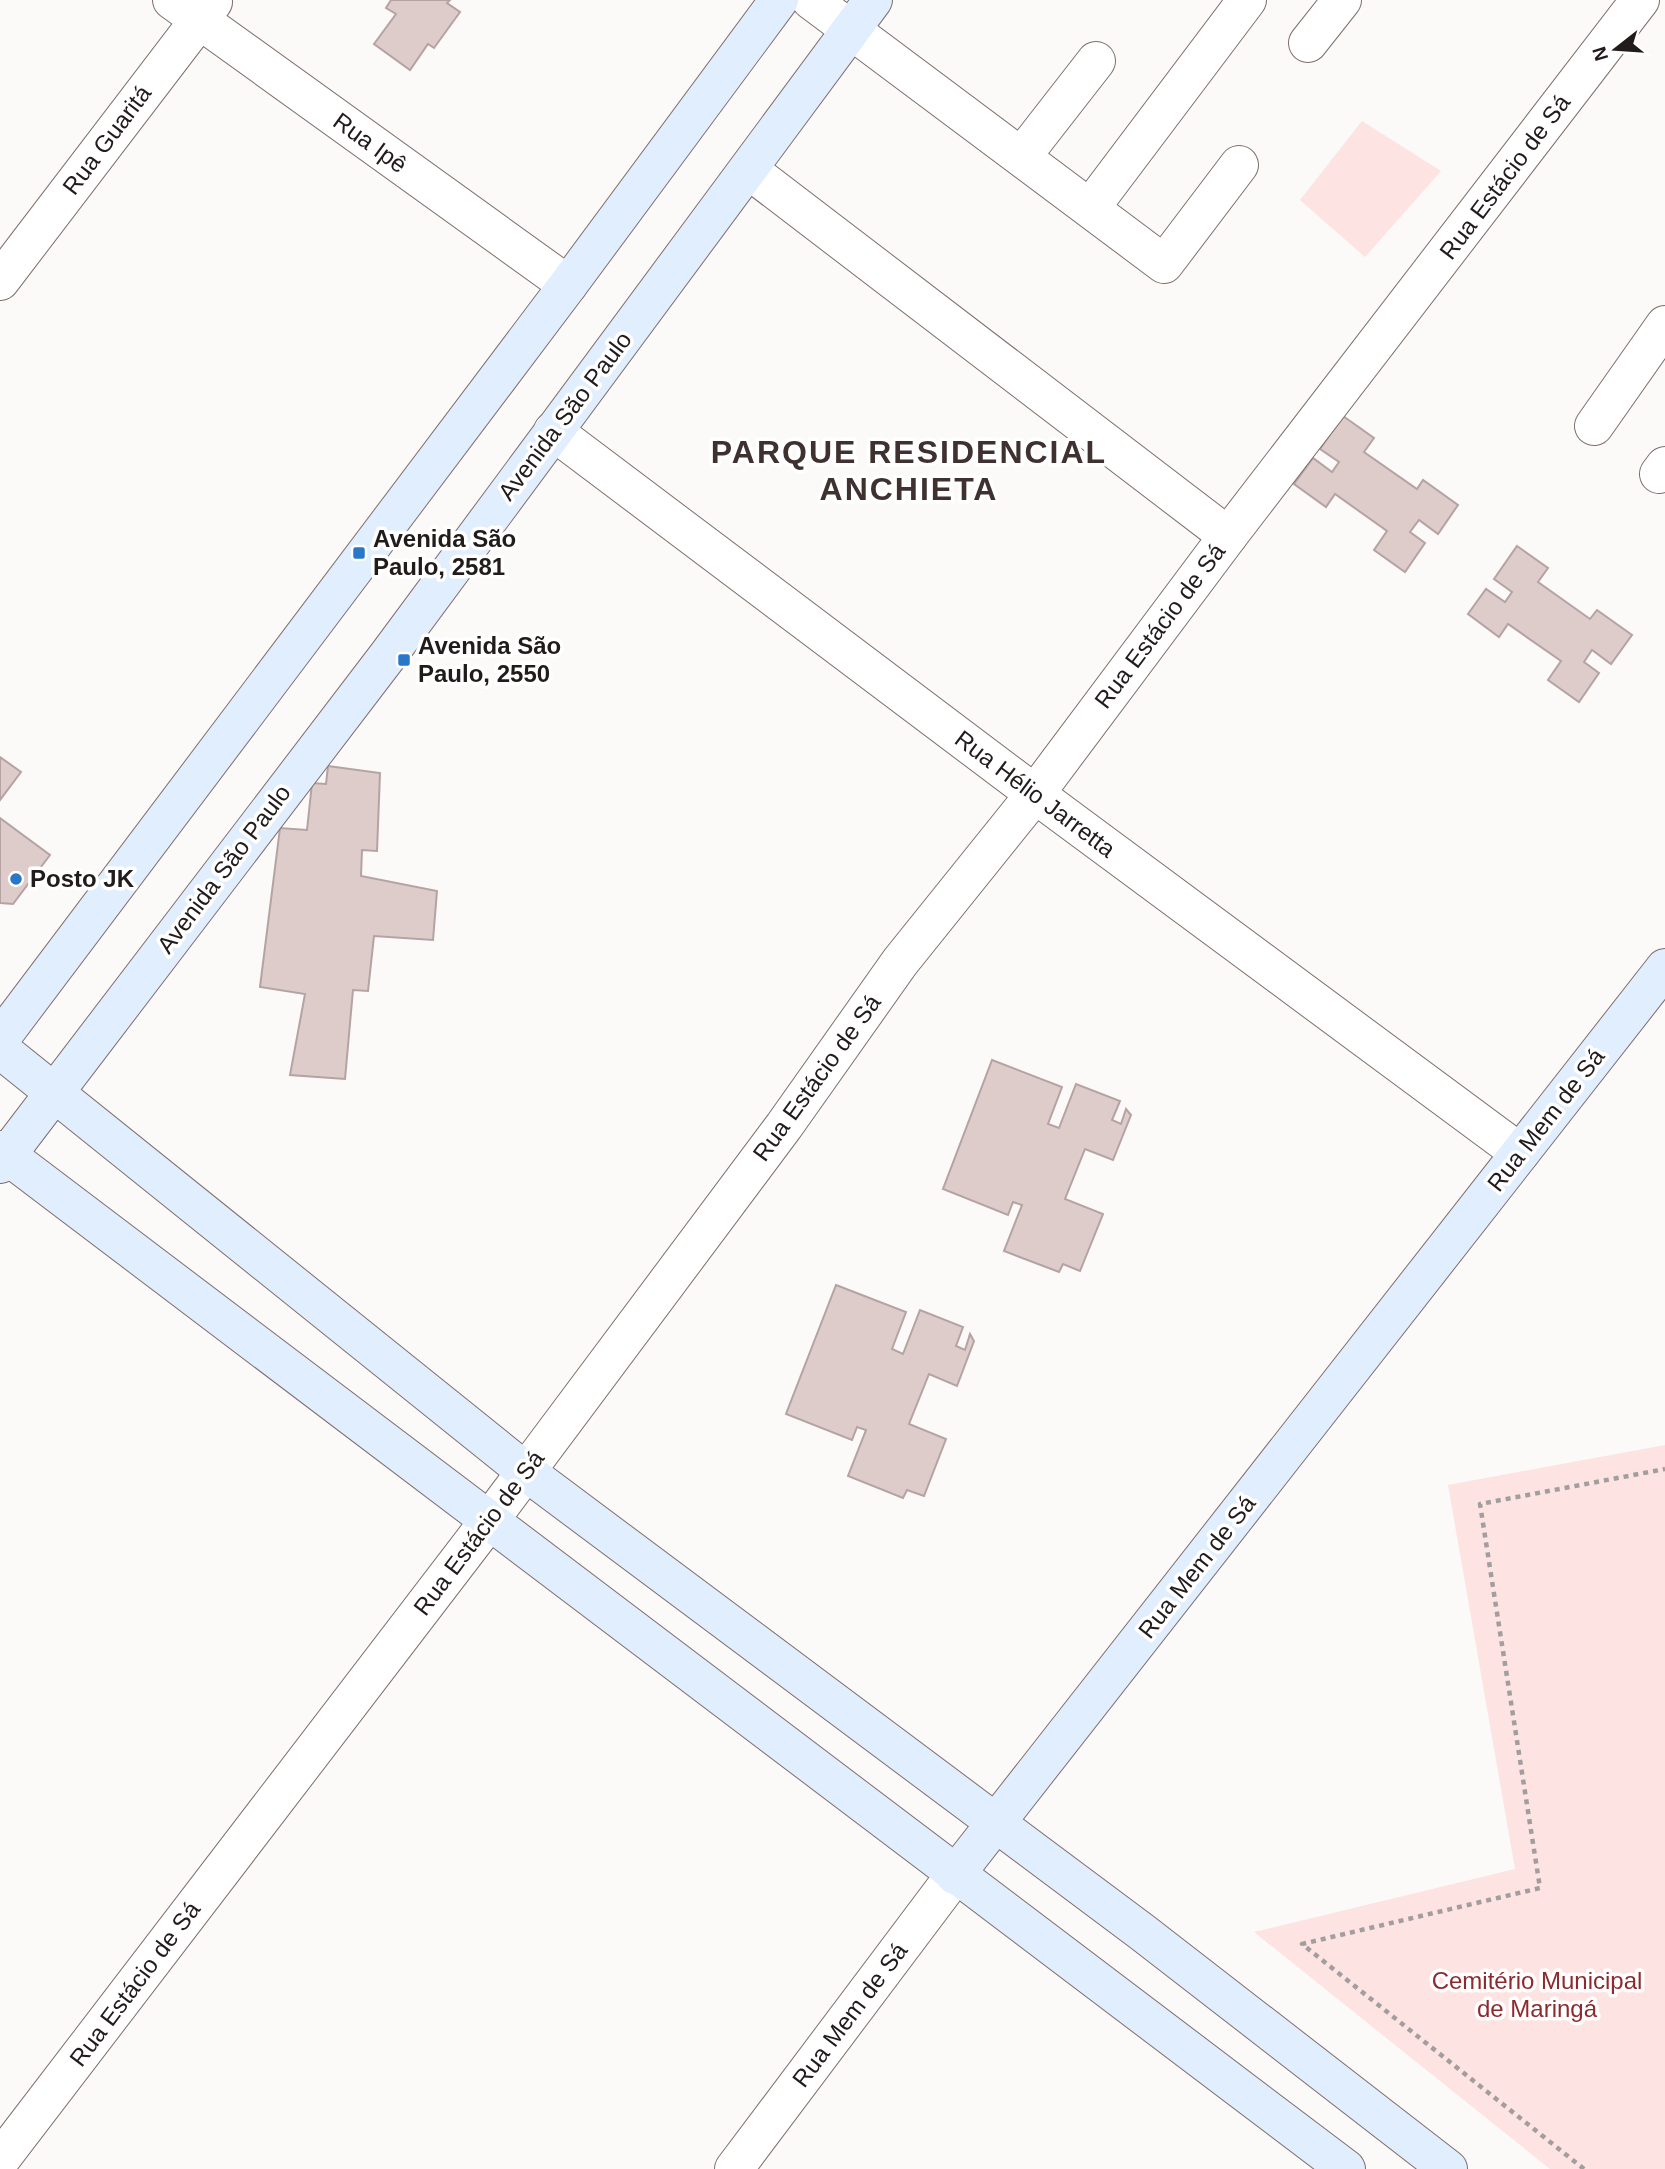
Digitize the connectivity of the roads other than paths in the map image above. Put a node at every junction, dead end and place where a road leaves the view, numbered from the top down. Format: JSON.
{"nodes":[{"id":1,"x":779,"y":0,"type":"edge"},
{"id":2,"x":811,"y":0,"type":"edge"},
{"id":3,"x":873,"y":0,"type":"edge"},
{"id":4,"x":1247,"y":0,"type":"edge"},
{"id":5,"x":1342,"y":0,"type":"edge"},
{"id":6,"x":1640,"y":0,"type":"edge"},
{"id":7,"x":195,"y":7,"type":"edge"},
{"id":8,"x":849,"y":29,"type":"junction"},
{"id":9,"x":1308,"y":43,"type":"dead end"},
{"id":10,"x":1096,"y":61,"type":"dead end"},
{"id":11,"x":1023,"y":156,"type":"junction"},
{"id":12,"x":1238,"y":165,"type":"dead end"},
{"id":13,"x":749,"y":170,"type":"junction"},
{"id":14,"x":1091,"y":207,"type":"junction"},
{"id":15,"x":0,"y":281,"type":"edge"},
{"id":16,"x":568,"y":285,"type":"junction"},
{"id":17,"x":1665,"y":326,"type":"edge"},
{"id":18,"x":1594,"y":426,"type":"dead end"},
{"id":19,"x":553,"y":431,"type":"junction"},
{"id":20,"x":1228,"y":536,"type":"junction"},
{"id":21,"x":1035,"y":794,"type":"junction"},
{"id":22,"x":1665,"y":968,"type":"edge"},
{"id":23,"x":0,"y":1039,"type":"edge"},
{"id":24,"x":0,"y":1049,"type":"edge"},
{"id":25,"x":57,"y":1093,"type":"junction"},
{"id":26,"x":1521,"y":1153,"type":"junction"},
{"id":27,"x":2,"y":1156,"type":"edge"},
{"id":28,"x":525,"y":1471,"type":"junction"},
{"id":29,"x":489,"y":1521,"type":"junction"},
{"id":30,"x":996,"y":1824,"type":"junction"},
{"id":31,"x":955,"y":1875,"type":"junction"},
{"id":32,"x":0,"y":2160,"type":"edge"},
{"id":33,"x":734,"y":2169,"type":"edge"},
{"id":34,"x":1346,"y":2169,"type":"edge"},
{"id":35,"x":1448,"y":2169,"type":"edge"}],
"edges":[{"from":1,"to":16,"type":"main road"},
{"from":2,"to":8,"type":"street"},
{"from":3,"to":8,"type":"main road","name":"Avenida São Paulo"},
{"from":4,"to":14,"type":"street"},
{"from":5,"to":9,"type":"street"},
{"from":6,"to":20,"type":"street","name":"Rua Estácio de Sá"},
{"from":7,"to":15,"type":"street","name":"Rua Guaritá"},
{"from":7,"to":16,"type":"street","name":"Rua Ipê"},
{"from":8,"to":11,"type":"street"},
{"from":8,"to":13,"type":"main road","name":"Avenida São Paulo"},
{"from":10,"to":11,"type":"street"},
{"from":11,"to":14,"type":"street"},
{"from":12,"to":14,"type":"street"},
{"from":13,"to":19,"type":"main road","name":"Avenida São Paulo"},
{"from":13,"to":20,"type":"street"},
{"from":16,"to":23,"type":"main road"},
{"from":17,"to":18,"type":"street"},
{"from":19,"to":21,"type":"street","name":"Rua Hélio Jarretta"},
{"from":19,"to":25,"type":"main road","name":"Avenida São Paulo"},
{"from":20,"to":21,"type":"street","name":"Rua Estácio de Sá"},
{"from":21,"to":26,"type":"street","name":"Rua Hélio Jarretta"},
{"from":21,"to":28,"type":"street","name":"Rua Estácio de Sá"},
{"from":22,"to":26,"type":"main road","name":"Rua Mem de Sá"},
{"from":24,"to":25,"type":"main road"},
{"from":25,"to":27,"type":"main road","name":"Avenida São Paulo"},
{"from":25,"to":28,"type":"main road"},
{"from":26,"to":30,"type":"main road","name":"Rua Mem de Sá"},
{"from":27,"to":29,"type":"main road"},
{"from":28,"to":29,"type":"street","name":"Rua Estácio de Sá"},
{"from":28,"to":30,"type":"main road"},
{"from":29,"to":31,"type":"main road"},
{"from":29,"to":32,"type":"street","name":"Rua Estácio de Sá"},
{"from":30,"to":31,"type":"main road","name":"Rua Mem de Sá"},
{"from":30,"to":35,"type":"main road"},
{"from":31,"to":33,"type":"street","name":"Rua Mem de Sá"},
{"from":31,"to":34,"type":"main road"}]}
